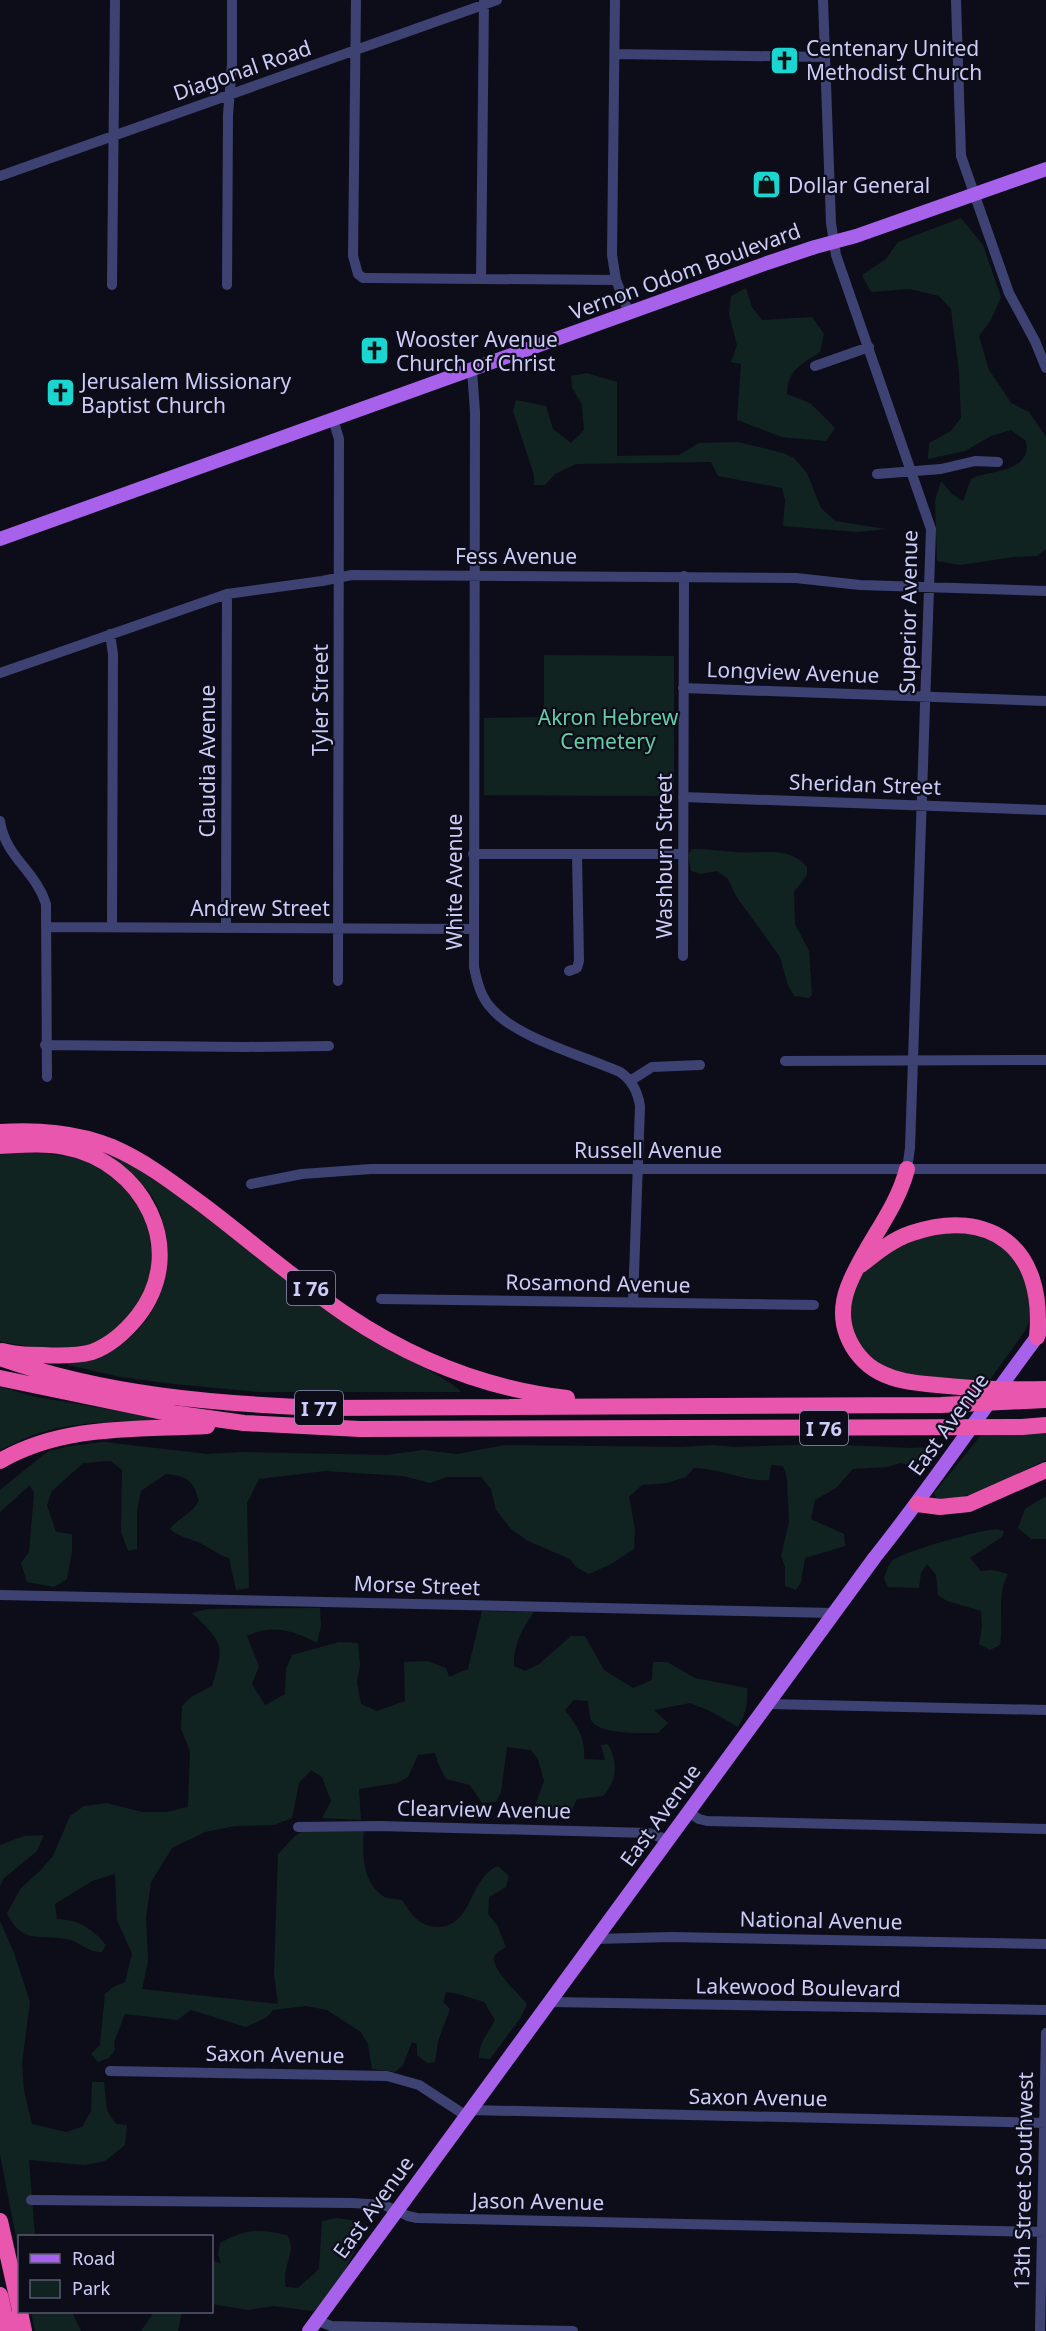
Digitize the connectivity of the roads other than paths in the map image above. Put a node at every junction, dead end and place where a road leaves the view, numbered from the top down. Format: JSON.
{"nodes":[{"id":1,"x":115,"y":0,"type":"edge"},
{"id":2,"x":232,"y":0,"type":"edge"},
{"id":3,"x":356,"y":0,"type":"edge"},
{"id":4,"x":497,"y":0,"type":"edge"},
{"id":5,"x":615,"y":0,"type":"edge"},
{"id":6,"x":823,"y":0,"type":"edge"},
{"id":7,"x":956,"y":0,"type":"edge"},
{"id":8,"x":484,"y":2,"type":"edge"},
{"id":9,"x":355,"y":51,"type":"junction"},
{"id":10,"x":615,"y":54,"type":"junction"},
{"id":11,"x":824,"y":57,"type":"junction"},
{"id":12,"x":230,"y":95,"type":"junction"},
{"id":13,"x":114,"y":136,"type":"junction"},
{"id":14,"x":1046,"y":169,"type":"edge"},
{"id":15,"x":0,"y":176,"type":"edge"},
{"id":16,"x":974,"y":194,"type":"junction"},
{"id":17,"x":834,"y":242,"type":"junction"},
{"id":18,"x":481,"y":279,"type":"junction"},
{"id":19,"x":616,"y":280,"type":"junction"},
{"id":20,"x":112,"y":285,"type":"dead end"},
{"id":21,"x":227,"y":285,"type":"dead end"},
{"id":22,"x":629,"y":313,"type":"junction"},
{"id":23,"x":869,"y":347,"type":"junction"},
{"id":24,"x":815,"y":366,"type":"dead end"},
{"id":25,"x":1046,"y":368,"type":"edge"},
{"id":26,"x":472,"y":370,"type":"junction"},
{"id":27,"x":333,"y":419,"type":"junction"},
{"id":28,"x":998,"y":462,"type":"dead end"},
{"id":29,"x":912,"y":470,"type":"junction"},
{"id":30,"x":877,"y":474,"type":"dead end"},
{"id":31,"x":0,"y":539,"type":"edge"},
{"id":32,"x":475,"y":575,"type":"junction"},
{"id":33,"x":684,"y":576,"type":"junction"},
{"id":34,"x":339,"y":578,"type":"junction"},
{"id":35,"x":929,"y":587,"type":"junction"},
{"id":36,"x":1046,"y":591,"type":"edge"},
{"id":37,"x":226,"y":594,"type":"junction"},
{"id":38,"x":110,"y":634,"type":"junction"},
{"id":39,"x":0,"y":673,"type":"edge"},
{"id":40,"x":683,"y":688,"type":"junction"},
{"id":41,"x":925,"y":696,"type":"junction"},
{"id":42,"x":1046,"y":701,"type":"edge"},
{"id":43,"x":683,"y":797,"type":"junction"},
{"id":44,"x":922,"y":806,"type":"junction"},
{"id":45,"x":1046,"y":810,"type":"edge"},
{"id":46,"x":0,"y":821,"type":"edge"},
{"id":47,"x":577,"y":854,"type":"junction"},
{"id":48,"x":683,"y":854,"type":"junction"},
{"id":49,"x":473,"y":855,"type":"junction"},
{"id":50,"x":46,"y":927,"type":"junction"},
{"id":51,"x":112,"y":927,"type":"junction"},
{"id":52,"x":226,"y":928,"type":"junction"},
{"id":53,"x":338,"y":928,"type":"junction"},
{"id":54,"x":473,"y":929,"type":"junction"},
{"id":55,"x":683,"y":956,"type":"dead end"},
{"id":56,"x":569,"y":971,"type":"dead end"},
{"id":57,"x":338,"y":981,"type":"dead end"},
{"id":58,"x":45,"y":1045,"type":"junction"},
{"id":59,"x":329,"y":1046,"type":"dead end"},
{"id":60,"x":1046,"y":1060,"type":"edge"},
{"id":61,"x":785,"y":1061,"type":"dead end"},
{"id":62,"x":912,"y":1061,"type":"junction"},
{"id":63,"x":700,"y":1065,"type":"dead end"},
{"id":64,"x":47,"y":1077,"type":"dead end"},
{"id":65,"x":630,"y":1081,"type":"junction"},
{"id":66,"x":0,"y":1132,"type":"edge"},
{"id":67,"x":0,"y":1146,"type":"edge"},
{"id":68,"x":638,"y":1169,"type":"junction"},
{"id":69,"x":907,"y":1169,"type":"junction"},
{"id":70,"x":1046,"y":1169,"type":"edge"},
{"id":71,"x":251,"y":1184,"type":"dead end"},
{"id":72,"x":856,"y":1270,"type":"junction"},
{"id":73,"x":381,"y":1299,"type":"dead end"},
{"id":74,"x":633,"y":1302,"type":"junction"},
{"id":75,"x":814,"y":1305,"type":"dead end"},
{"id":76,"x":1042,"y":1331,"type":"edge"},
{"id":77,"x":0,"y":1351,"type":"edge"},
{"id":78,"x":0,"y":1358,"type":"edge"},
{"id":79,"x":0,"y":1378,"type":"edge"},
{"id":80,"x":1046,"y":1389,"type":"edge"},
{"id":81,"x":1046,"y":1400,"type":"edge"},
{"id":82,"x":642,"y":1406,"type":"junction"},
{"id":83,"x":244,"y":1423,"type":"junction"},
{"id":84,"x":1046,"y":1425,"type":"edge"},
{"id":85,"x":0,"y":1461,"type":"edge"},
{"id":86,"x":1046,"y":1470,"type":"edge"},
{"id":87,"x":917,"y":1504,"type":"junction"},
{"id":88,"x":0,"y":1595,"type":"edge"},
{"id":89,"x":834,"y":1613,"type":"junction"},
{"id":90,"x":768,"y":1704,"type":"junction"},
{"id":91,"x":1046,"y":1710,"type":"edge"},
{"id":92,"x":688,"y":1812,"type":"junction"},
{"id":93,"x":298,"y":1827,"type":"dead end"},
{"id":94,"x":1046,"y":1829,"type":"edge"},
{"id":95,"x":668,"y":1840,"type":"junction"},
{"id":96,"x":595,"y":1939,"type":"junction"},
{"id":97,"x":1046,"y":1944,"type":"edge"},
{"id":98,"x":550,"y":2002,"type":"junction"},
{"id":99,"x":1046,"y":2010,"type":"edge"},
{"id":100,"x":1046,"y":2032,"type":"edge"},
{"id":101,"x":111,"y":2071,"type":"dead end"},
{"id":102,"x":468,"y":2112,"type":"junction"},
{"id":103,"x":1045,"y":2123,"type":"edge"},
{"id":104,"x":31,"y":2200,"type":"dead end"},
{"id":105,"x":396,"y":2210,"type":"junction"},
{"id":106,"x":0,"y":2221,"type":"edge"},
{"id":107,"x":1044,"y":2232,"type":"edge"},
{"id":108,"x":0,"y":2295,"type":"edge"},
{"id":109,"x":18,"y":2302,"type":"edge"},
{"id":110,"x":20,"y":2313,"type":"edge"},
{"id":111,"x":313,"y":2326,"type":"edge"},
{"id":112,"x":389,"y":2329,"type":"edge"},
{"id":113,"x":490,"y":2330,"type":"edge"},
{"id":114,"x":8,"y":2331,"type":"edge"},
{"id":115,"x":24,"y":2331,"type":"edge"},
{"id":116,"x":573,"y":2331,"type":"edge"},
{"id":117,"x":1040,"y":2331,"type":"edge"}],
"edges":[{"from":1,"to":13,"type":"street"},
{"from":2,"to":12,"type":"street"},
{"from":3,"to":9,"type":"street"},
{"from":4,"to":8,"type":"street","name":"Diagonal Road"},
{"from":5,"to":10,"type":"street"},
{"from":6,"to":11,"type":"street","name":"Superior Avenue"},
{"from":7,"to":16,"type":"street"},
{"from":8,"to":9,"type":"street","name":"Diagonal Road"},
{"from":8,"to":18,"type":"street"},
{"from":9,"to":12,"type":"street","name":"Diagonal Road"},
{"from":9,"to":18,"type":"street"},
{"from":10,"to":11,"type":"street"},
{"from":10,"to":19,"type":"street"},
{"from":11,"to":17,"type":"street","name":"Superior Avenue"},
{"from":12,"to":13,"type":"street","name":"Diagonal Road"},
{"from":12,"to":21,"type":"street"},
{"from":13,"to":15,"type":"street","name":"Diagonal Road"},
{"from":13,"to":20,"type":"street"},
{"from":14,"to":16,"type":"main road","name":"Vernon Odom Boulevard"},
{"from":16,"to":17,"type":"main road","name":"Vernon Odom Boulevard"},
{"from":16,"to":25,"type":"street"},
{"from":17,"to":22,"type":"main road","name":"Vernon Odom Boulevard"},
{"from":17,"to":23,"type":"street","name":"Superior Avenue"},
{"from":18,"to":19,"type":"street"},
{"from":19,"to":22,"type":"street"},
{"from":22,"to":26,"type":"main road","name":"Vernon Odom Boulevard"},
{"from":23,"to":24,"type":"street"},
{"from":23,"to":29,"type":"street","name":"Superior Avenue"},
{"from":26,"to":27,"type":"main road","name":"Vernon Odom Boulevard"},
{"from":26,"to":32,"type":"street","name":"White Avenue"},
{"from":27,"to":31,"type":"main road","name":"Vernon Odom Boulevard"},
{"from":27,"to":34,"type":"street","name":"Tyler Street"},
{"from":28,"to":29,"type":"street"},
{"from":29,"to":30,"type":"street"},
{"from":29,"to":35,"type":"street","name":"Superior Avenue"},
{"from":32,"to":33,"type":"street","name":"Fess Avenue"},
{"from":32,"to":34,"type":"street","name":"Fess Avenue"},
{"from":32,"to":49,"type":"street","name":"White Avenue"},
{"from":33,"to":35,"type":"street","name":"Fess Avenue"},
{"from":33,"to":40,"type":"street","name":"Washburn Street"},
{"from":34,"to":37,"type":"street","name":"Fess Avenue"},
{"from":34,"to":53,"type":"street","name":"Tyler Street"},
{"from":35,"to":36,"type":"street","name":"Fess Avenue"},
{"from":35,"to":41,"type":"street","name":"Superior Avenue"},
{"from":37,"to":38,"type":"street","name":"Fess Avenue"},
{"from":37,"to":52,"type":"street","name":"Claudia Avenue"},
{"from":38,"to":39,"type":"street","name":"Fess Avenue"},
{"from":38,"to":51,"type":"street"},
{"from":40,"to":41,"type":"street","name":"Longview Avenue"},
{"from":40,"to":43,"type":"street","name":"Washburn Street"},
{"from":41,"to":42,"type":"street","name":"Longview Avenue"},
{"from":41,"to":44,"type":"street","name":"Superior Avenue"},
{"from":43,"to":44,"type":"street","name":"Sheridan Street"},
{"from":43,"to":48,"type":"street","name":"Washburn Street"},
{"from":44,"to":45,"type":"street","name":"Sheridan Street"},
{"from":44,"to":62,"type":"street","name":"Superior Avenue"},
{"from":46,"to":50,"type":"street"},
{"from":47,"to":48,"type":"street"},
{"from":47,"to":49,"type":"street"},
{"from":47,"to":56,"type":"street"},
{"from":48,"to":55,"type":"street","name":"Washburn Street"},
{"from":49,"to":54,"type":"street","name":"White Avenue"},
{"from":50,"to":51,"type":"street","name":"Andrew Street"},
{"from":50,"to":58,"type":"street"},
{"from":51,"to":52,"type":"street","name":"Andrew Street"},
{"from":52,"to":53,"type":"street","name":"Andrew Street"},
{"from":53,"to":54,"type":"street","name":"Andrew Street"},
{"from":53,"to":57,"type":"street","name":"Tyler Street"},
{"from":54,"to":65,"type":"street","name":"White Avenue"},
{"from":58,"to":59,"type":"street"},
{"from":58,"to":64,"type":"street"},
{"from":60,"to":62,"type":"street"},
{"from":61,"to":62,"type":"street"},
{"from":62,"to":69,"type":"street","name":"Superior Avenue"},
{"from":63,"to":65,"type":"street"},
{"from":65,"to":68,"type":"street"},
{"from":66,"to":82,"type":"highway","number":"I 76"},
{"from":67,"to":77,"type":"highway"},
{"from":68,"to":69,"type":"street","name":"Russell Avenue"},
{"from":68,"to":71,"type":"street","name":"Russell Avenue"},
{"from":68,"to":74,"type":"street"},
{"from":69,"to":70,"type":"street","name":"Russell Avenue"},
{"from":69,"to":72,"type":"highway"},
{"from":72,"to":76,"type":"highway"},
{"from":72,"to":80,"type":"highway"},
{"from":73,"to":74,"type":"street","name":"Rosamond Avenue"},
{"from":74,"to":75,"type":"street","name":"Rosamond Avenue"},
{"from":76,"to":87,"type":"main road","name":"East Avenue"},
{"from":78,"to":82,"type":"highway","number":"I 77"},
{"from":79,"to":83,"type":"highway"},
{"from":81,"to":82,"type":"highway","number":"I 76"},
{"from":83,"to":84,"type":"highway","number":"I 76"},
{"from":83,"to":85,"type":"highway","number":"I 76"},
{"from":86,"to":87,"type":"highway"},
{"from":87,"to":89,"type":"main road","name":"East Avenue"},
{"from":88,"to":89,"type":"street","name":"Morse Street"},
{"from":89,"to":90,"type":"main road","name":"East Avenue"},
{"from":90,"to":91,"type":"street"},
{"from":90,"to":92,"type":"main road","name":"East Avenue"},
{"from":92,"to":94,"type":"street"},
{"from":92,"to":95,"type":"main road","name":"East Avenue"},
{"from":93,"to":95,"type":"street","name":"Clearview Avenue"},
{"from":95,"to":96,"type":"main road","name":"East Avenue"},
{"from":96,"to":97,"type":"street","name":"National Avenue"},
{"from":96,"to":98,"type":"main road","name":"East Avenue"},
{"from":98,"to":99,"type":"street","name":"Lakewood Boulevard"},
{"from":98,"to":102,"type":"main road","name":"East Avenue"},
{"from":100,"to":103,"type":"street","name":"13th Street Southwest"},
{"from":101,"to":102,"type":"street","name":"Saxon Avenue"},
{"from":102,"to":103,"type":"street","name":"Saxon Avenue"},
{"from":102,"to":105,"type":"main road","name":"East Avenue"},
{"from":103,"to":107,"type":"street","name":"13th Street Southwest"},
{"from":104,"to":105,"type":"street","name":"Jason Avenue"},
{"from":105,"to":107,"type":"street","name":"Jason Avenue"},
{"from":105,"to":111,"type":"main road","name":"East Avenue"},
{"from":106,"to":109,"type":"highway"},
{"from":107,"to":117,"type":"street","name":"13th Street Southwest"},
{"from":108,"to":114,"type":"highway"},
{"from":110,"to":115,"type":"highway"},
{"from":111,"to":112,"type":"street"},
{"from":112,"to":113,"type":"street"},
{"from":113,"to":116,"type":"street"}]}
